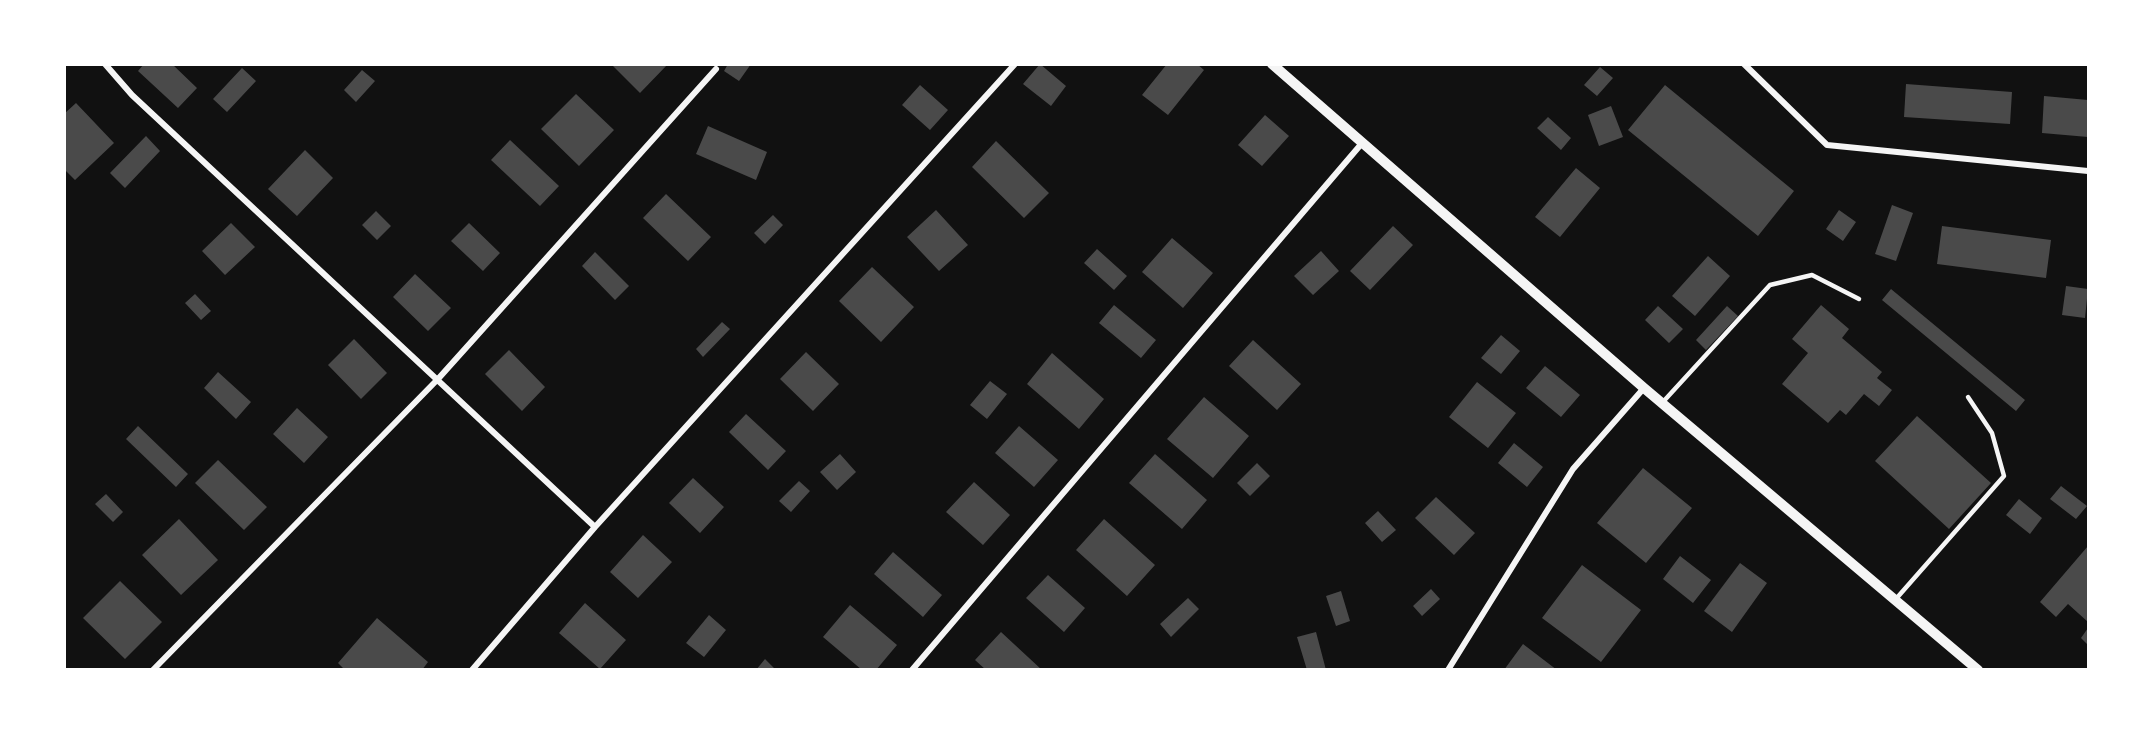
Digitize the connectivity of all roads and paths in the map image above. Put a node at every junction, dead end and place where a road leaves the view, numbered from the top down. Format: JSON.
{"nodes":[{"id":1,"x":105,"y":64,"type":"edge"},
{"id":2,"x":1015,"y":64,"type":"edge"},
{"id":3,"x":1272,"y":64,"type":"edge"},
{"id":4,"x":1744,"y":64,"type":"edge"},
{"id":5,"x":716,"y":69,"type":"dead end"},
{"id":6,"x":1363,"y":142,"type":"junction"},
{"id":7,"x":2088,"y":171,"type":"edge"},
{"id":8,"x":1859,"y":299,"type":"dead end"},
{"id":9,"x":438,"y":380,"type":"junction"},
{"id":10,"x":1644,"y":388,"type":"junction"},
{"id":11,"x":1968,"y":397,"type":"dead end"},
{"id":12,"x":1662,"y":403,"type":"junction"},
{"id":13,"x":595,"y":527,"type":"junction"},
{"id":14,"x":1895,"y":600,"type":"junction"},
{"id":15,"x":153,"y":669,"type":"edge"},
{"id":16,"x":472,"y":669,"type":"edge"},
{"id":17,"x":912,"y":669,"type":"edge"},
{"id":18,"x":1448,"y":669,"type":"edge"},
{"id":19,"x":1978,"y":669,"type":"edge"}],
"edges":[{"from":1,"to":9,"type":"street"},
{"from":2,"to":13,"type":"street"},
{"from":3,"to":6,"type":"street"},
{"from":4,"to":7,"type":"street"},
{"from":5,"to":9,"type":"street"},
{"from":6,"to":10,"type":"street"},
{"from":6,"to":17,"type":"street"},
{"from":8,"to":12,"type":"lane"},
{"from":9,"to":13,"type":"street"},
{"from":9,"to":15,"type":"street"},
{"from":10,"to":12,"type":"street"},
{"from":10,"to":18,"type":"street"},
{"from":11,"to":14,"type":"lane"},
{"from":12,"to":14,"type":"street"},
{"from":13,"to":16,"type":"street"},
{"from":14,"to":19,"type":"street"}]}
